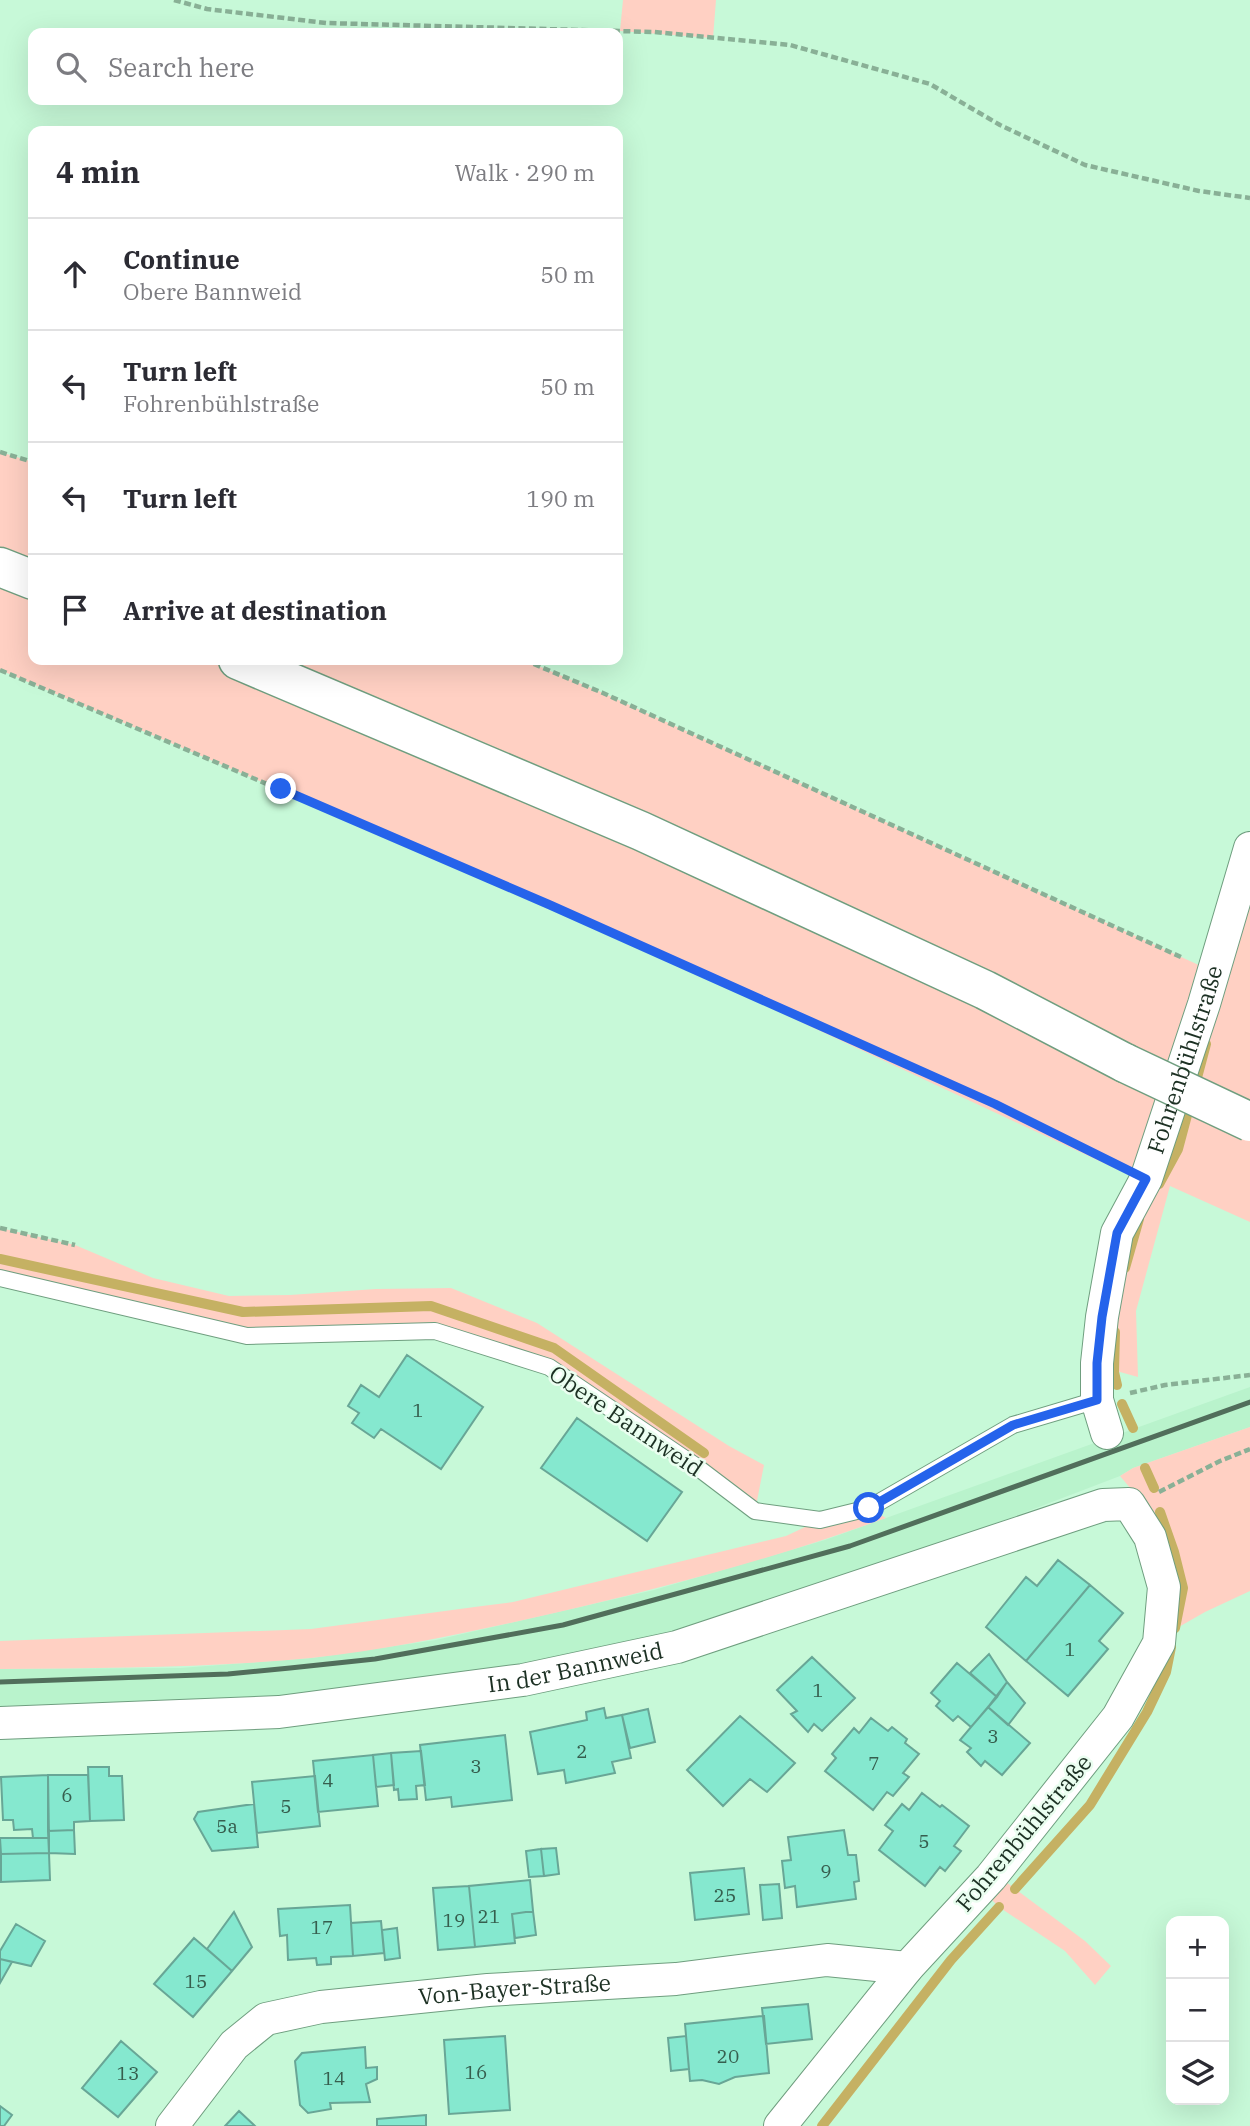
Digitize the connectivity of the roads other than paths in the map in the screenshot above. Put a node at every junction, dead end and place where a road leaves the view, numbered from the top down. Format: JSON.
{"nodes":[{"id":1,"x":0,"y":567,"type":"edge"},
{"id":2,"x":28,"y":578,"type":"edge"},
{"id":3,"x":250,"y":665,"type":"edge"},
{"id":4,"x":1250,"y":848,"type":"edge"},
{"id":5,"x":1250,"y":1122,"type":"edge"},
{"id":6,"x":0,"y":1279,"type":"edge"},
{"id":7,"x":1097,"y":1400,"type":"junction"},
{"id":8,"x":1107,"y":1433,"type":"dead end"},
{"id":9,"x":1129,"y":1504,"type":"joint"},
{"id":10,"x":0,"y":1723,"type":"edge"},
{"id":11,"x":907,"y":1968,"type":"junction"},
{"id":12,"x":172,"y":2126,"type":"edge"},
{"id":13,"x":780,"y":2126,"type":"edge"}],
"edges":[{"from":1,"to":2,"type":"main road"},
{"from":3,"to":5,"type":"main road","bridge":true},
{"from":4,"to":7,"type":"street","name":"Fohrenbühlstraße"},
{"from":6,"to":7,"type":"lane","name":"Obere Bannweid"},
{"from":7,"to":8,"type":"street","name":"Fohrenbühlstraße"},
{"from":9,"to":10,"type":"street","name":"In der Bannweid"},
{"from":9,"to":11,"type":"street","name":"Fohrenbühlstraße"},
{"from":11,"to":12,"type":"street","name":"Von-Bayer-Straße"},
{"from":11,"to":13,"type":"street","name":"Fohrenbühlstraße"}]}
